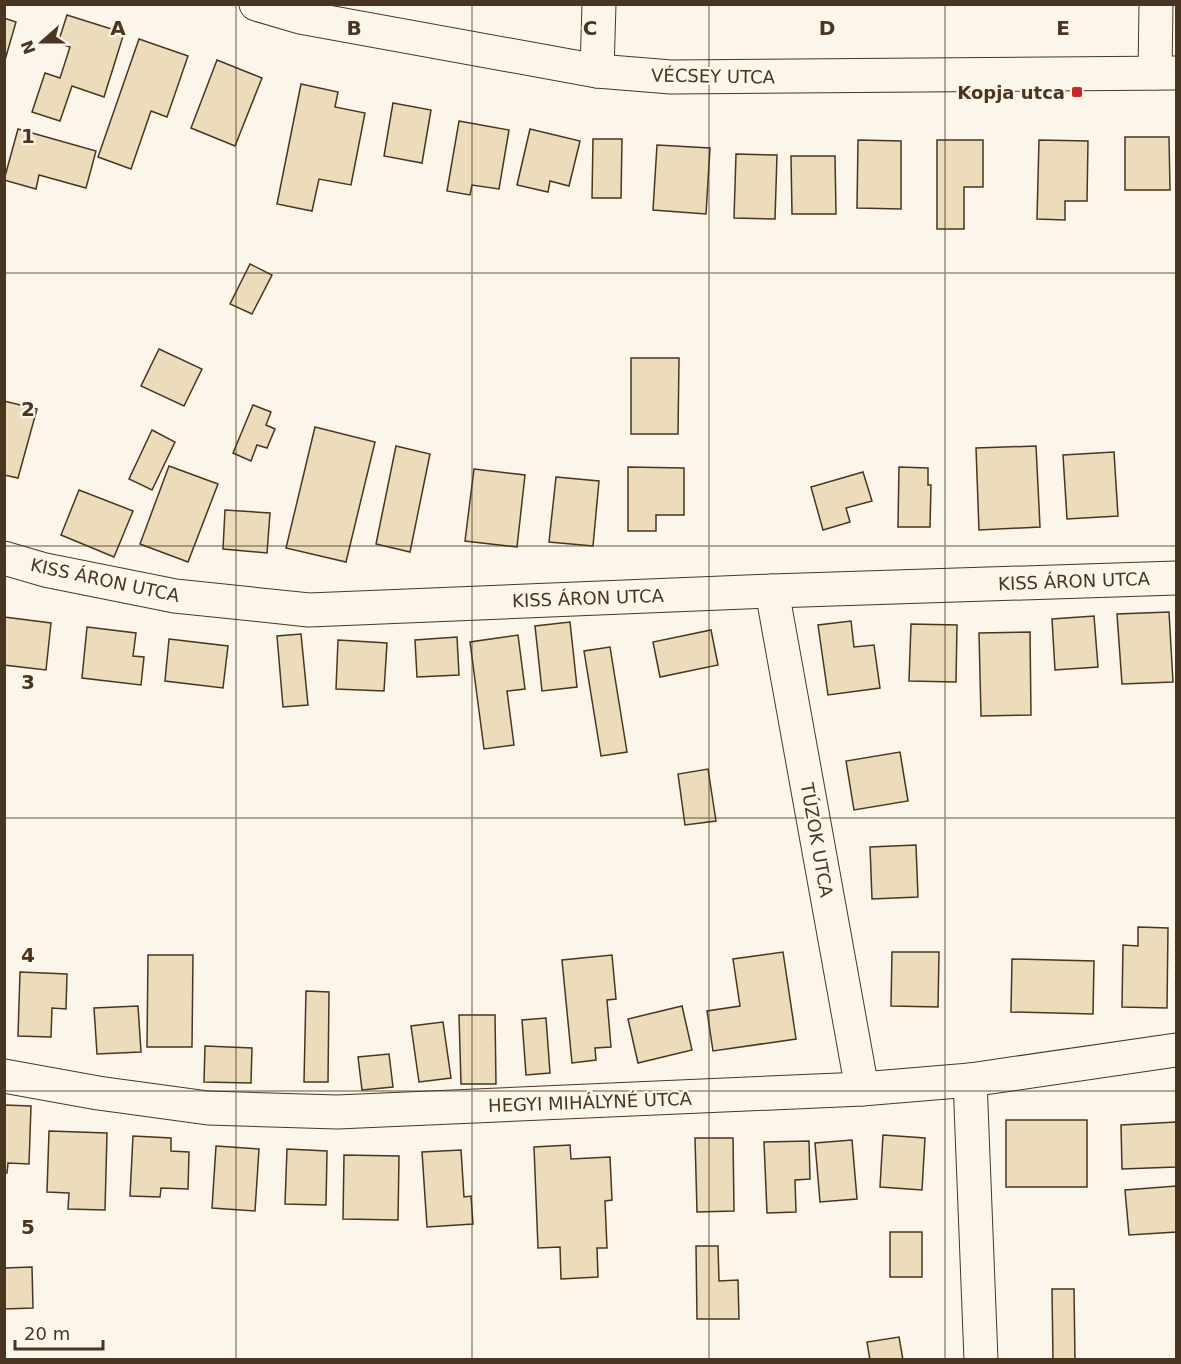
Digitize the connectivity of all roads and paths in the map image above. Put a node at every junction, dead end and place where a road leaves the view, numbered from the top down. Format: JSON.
{"nodes":[{"id":1,"x":256,"y":4,"type":"edge"},
{"id":2,"x":598,"y":4,"type":"edge"},
{"id":3,"x":1156,"y":4,"type":"edge"},
{"id":4,"x":597,"y":71,"type":"junction"},
{"id":5,"x":1166,"y":73,"type":"edge"},
{"id":6,"x":4,"y":558,"type":"edge"},
{"id":7,"x":1176,"y":578,"type":"edge"},
{"id":8,"x":772,"y":591,"type":"junction"},
{"id":9,"x":1176,"y":1050,"type":"edge"},
{"id":10,"x":4,"y":1076,"type":"edge"},
{"id":11,"x":970,"y":1080,"type":"junction"},
{"id":12,"x":862,"y":1089,"type":"junction"},
{"id":13,"x":981,"y":1359,"type":"edge"}],
"edges":[{"from":1,"to":4,"type":"street","name":"VÉCSEY UTCA"},
{"from":2,"to":4,"type":"street"},
{"from":3,"to":5,"type":"street"},
{"from":4,"to":5,"type":"street","name":"VÉCSEY UTCA"},
{"from":6,"to":8,"type":"street","name":"KISS ÁRON UTCA"},
{"from":7,"to":8,"type":"street","name":"KISS ÁRON UTCA"},
{"from":8,"to":12,"type":"street","name":"TÚZOK UTCA"},
{"from":9,"to":11,"type":"street","name":"HEGYI MIHÁLYNÉ UTCA"},
{"from":10,"to":12,"type":"street","name":"HEGYI MIHÁLYNÉ UTCA"},
{"from":11,"to":12,"type":"street","name":"HEGYI MIHÁLYNÉ UTCA"},
{"from":11,"to":13,"type":"street"}]}
